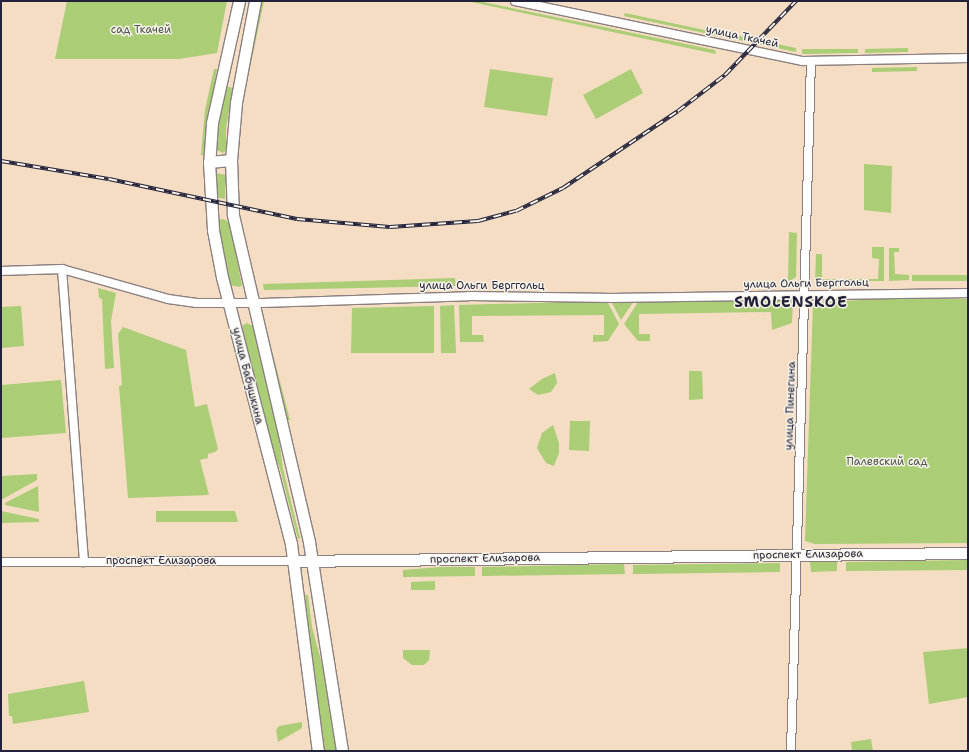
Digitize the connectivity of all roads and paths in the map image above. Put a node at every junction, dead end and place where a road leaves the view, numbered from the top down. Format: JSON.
{"nodes":[{"id":1,"x":239,"y":1,"type":"edge"},
{"id":2,"x":255,"y":1,"type":"edge"},
{"id":3,"x":515,"y":1,"type":"edge"},
{"id":4,"x":968,"y":58,"type":"edge"},
{"id":5,"x":811,"y":61,"type":"junction"},
{"id":6,"x":231,"y":160,"type":"junction"},
{"id":7,"x":209,"y":162,"type":"junction"},
{"id":8,"x":211,"y":210,"type":"junction"},
{"id":9,"x":233,"y":215,"type":"junction"},
{"id":10,"x":62,"y":269,"type":"junction"},
{"id":11,"x":1,"y":271,"type":"edge"},
{"id":12,"x":968,"y":293,"type":"edge"},
{"id":13,"x":806,"y":295,"type":"junction"},
{"id":14,"x":228,"y":303,"type":"junction"},
{"id":15,"x":252,"y":303,"type":"junction"},
{"id":16,"x":968,"y":553,"type":"edge"},
{"id":17,"x":797,"y":556,"type":"junction"},
{"id":18,"x":294,"y":561,"type":"junction"},
{"id":19,"x":312,"y":561,"type":"junction"},
{"id":20,"x":1,"y":562,"type":"edge"},
{"id":21,"x":84,"y":562,"type":"junction"},
{"id":22,"x":318,"y":751,"type":"edge"},
{"id":23,"x":342,"y":751,"type":"edge"},
{"id":24,"x":791,"y":751,"type":"edge"}],
"edges":[{"from":1,"to":7,"type":"street","name":"улица Бабушкина"},
{"from":2,"to":6,"type":"street","name":"улица Бабушкина"},
{"from":3,"to":5,"type":"street","name":"улица Ткачей"},
{"from":4,"to":5,"type":"street","name":"улица Ткачей"},
{"from":5,"to":13,"type":"street","name":"улица Пинегина"},
{"from":6,"to":7,"type":"street"},
{"from":6,"to":9,"type":"street","name":"улица Бабушкина"},
{"from":7,"to":8,"type":"street","name":"улица Бабушкина"},
{"from":8,"to":9,"type":"street"},
{"from":8,"to":14,"type":"street","name":"улица Бабушкина"},
{"from":9,"to":15,"type":"street","name":"улица Бабушкина"},
{"from":10,"to":11,"type":"street","name":"улица Ольги Берггольц"},
{"from":10,"to":14,"type":"street","name":"улица Ольги Берггольц"},
{"from":10,"to":21,"type":"street"},
{"from":12,"to":13,"type":"street","name":"улица Ольги Берггольц"},
{"from":13,"to":15,"type":"street","name":"улица Ольги Берггольц"},
{"from":13,"to":17,"type":"street","name":"улица Пинегина"},
{"from":14,"to":15,"type":"street","name":"улица Ольги Берггольц"},
{"from":14,"to":18,"type":"street","name":"улица Бабушкина"},
{"from":15,"to":19,"type":"street","name":"улица Бабушкина"},
{"from":16,"to":17,"type":"street","name":"проспект Елизарова"},
{"from":17,"to":19,"type":"street","name":"проспект Елизарова"},
{"from":17,"to":24,"type":"street","name":"улица Пинегина"},
{"from":18,"to":19,"type":"street","name":"проспект Елизарова"},
{"from":18,"to":21,"type":"street","name":"проспект Елизарова"},
{"from":18,"to":22,"type":"street","name":"улица Бабушкина"},
{"from":19,"to":23,"type":"street","name":"улица Бабушкина"},
{"from":20,"to":21,"type":"street","name":"проспект Елизарова"}]}
